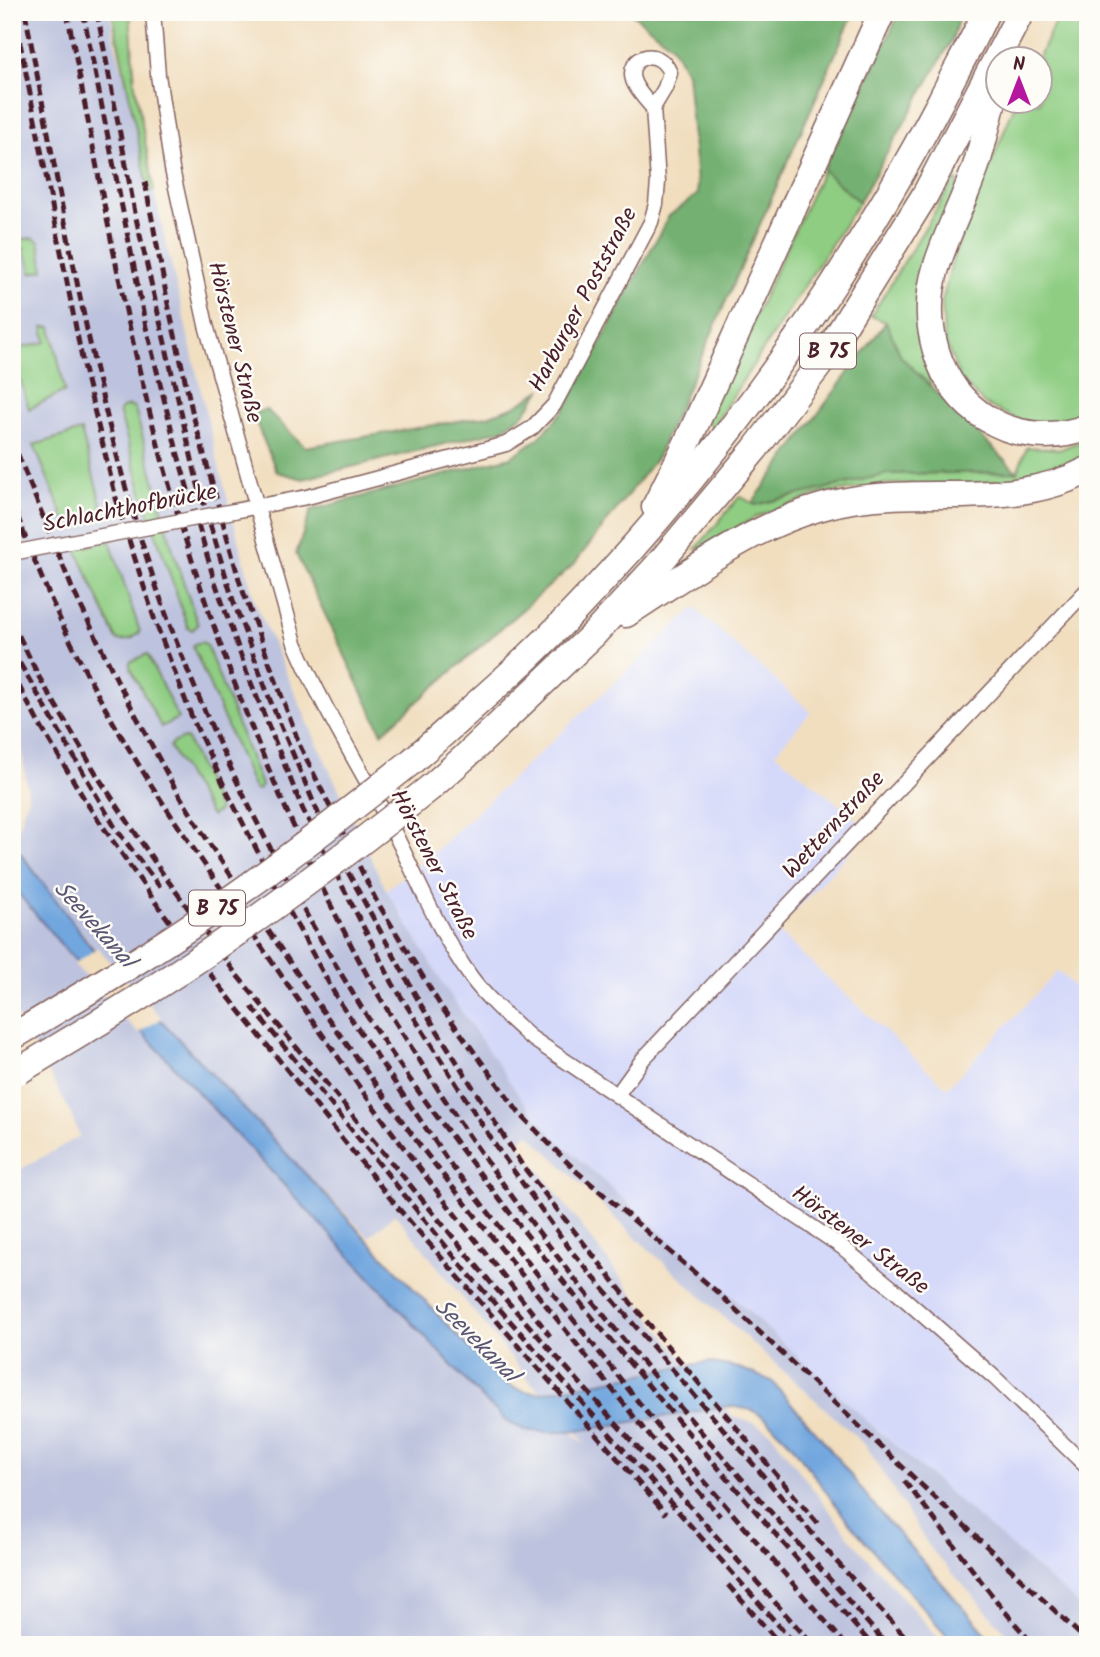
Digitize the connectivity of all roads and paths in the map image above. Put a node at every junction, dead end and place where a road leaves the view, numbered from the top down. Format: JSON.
{"nodes":[{"id":1,"x":153,"y":12,"type":"edge"},
{"id":2,"x":882,"y":12,"type":"edge"},
{"id":3,"x":985,"y":15,"type":"edge"},
{"id":4,"x":1012,"y":35,"type":"edge"},
{"id":5,"x":653,"y":108,"type":"dead end"},
{"id":6,"x":989,"y":116,"type":"edge"},
{"id":7,"x":1088,"y":427,"type":"edge"},
{"id":8,"x":1088,"y":470,"type":"edge"},
{"id":9,"x":257,"y":506,"type":"junction"},
{"id":10,"x":635,"y":546,"type":"junction"},
{"id":11,"x":12,"y":553,"type":"edge"},
{"id":12,"x":1088,"y":589,"type":"edge"},
{"id":13,"x":595,"y":634,"type":"junction"},
{"id":14,"x":12,"y":1037,"type":"edge"},
{"id":15,"x":14,"y":1074,"type":"edge"},
{"id":16,"x":617,"y":1095,"type":"junction"},
{"id":17,"x":1088,"y":1468,"type":"edge"}],
"edges":[{"from":1,"to":9,"type":"street","name":"Hörstener Straße"},
{"from":2,"to":10,"type":"highway","number":"B 75"},
{"from":3,"to":10,"type":"highway","number":"B 75"},
{"from":4,"to":13,"type":"highway","number":"B 75"},
{"from":5,"to":9,"type":"street","name":"Harburger Poststraße"},
{"from":6,"to":7,"type":"highway"},
{"from":8,"to":13,"type":"highway","number":"B 75"},
{"from":9,"to":11,"type":"street","name":"Schlachthofbrücke","bridge":true},
{"from":9,"to":16,"type":"street","name":"Hörstener Straße"},
{"from":10,"to":14,"type":"highway","number":"B 75","bridge":true},
{"from":12,"to":16,"type":"street","name":"Wetternstraße"},
{"from":13,"to":15,"type":"highway","number":"B 75","bridge":true},
{"from":16,"to":17,"type":"street","name":"Hörstener Straße"}]}
